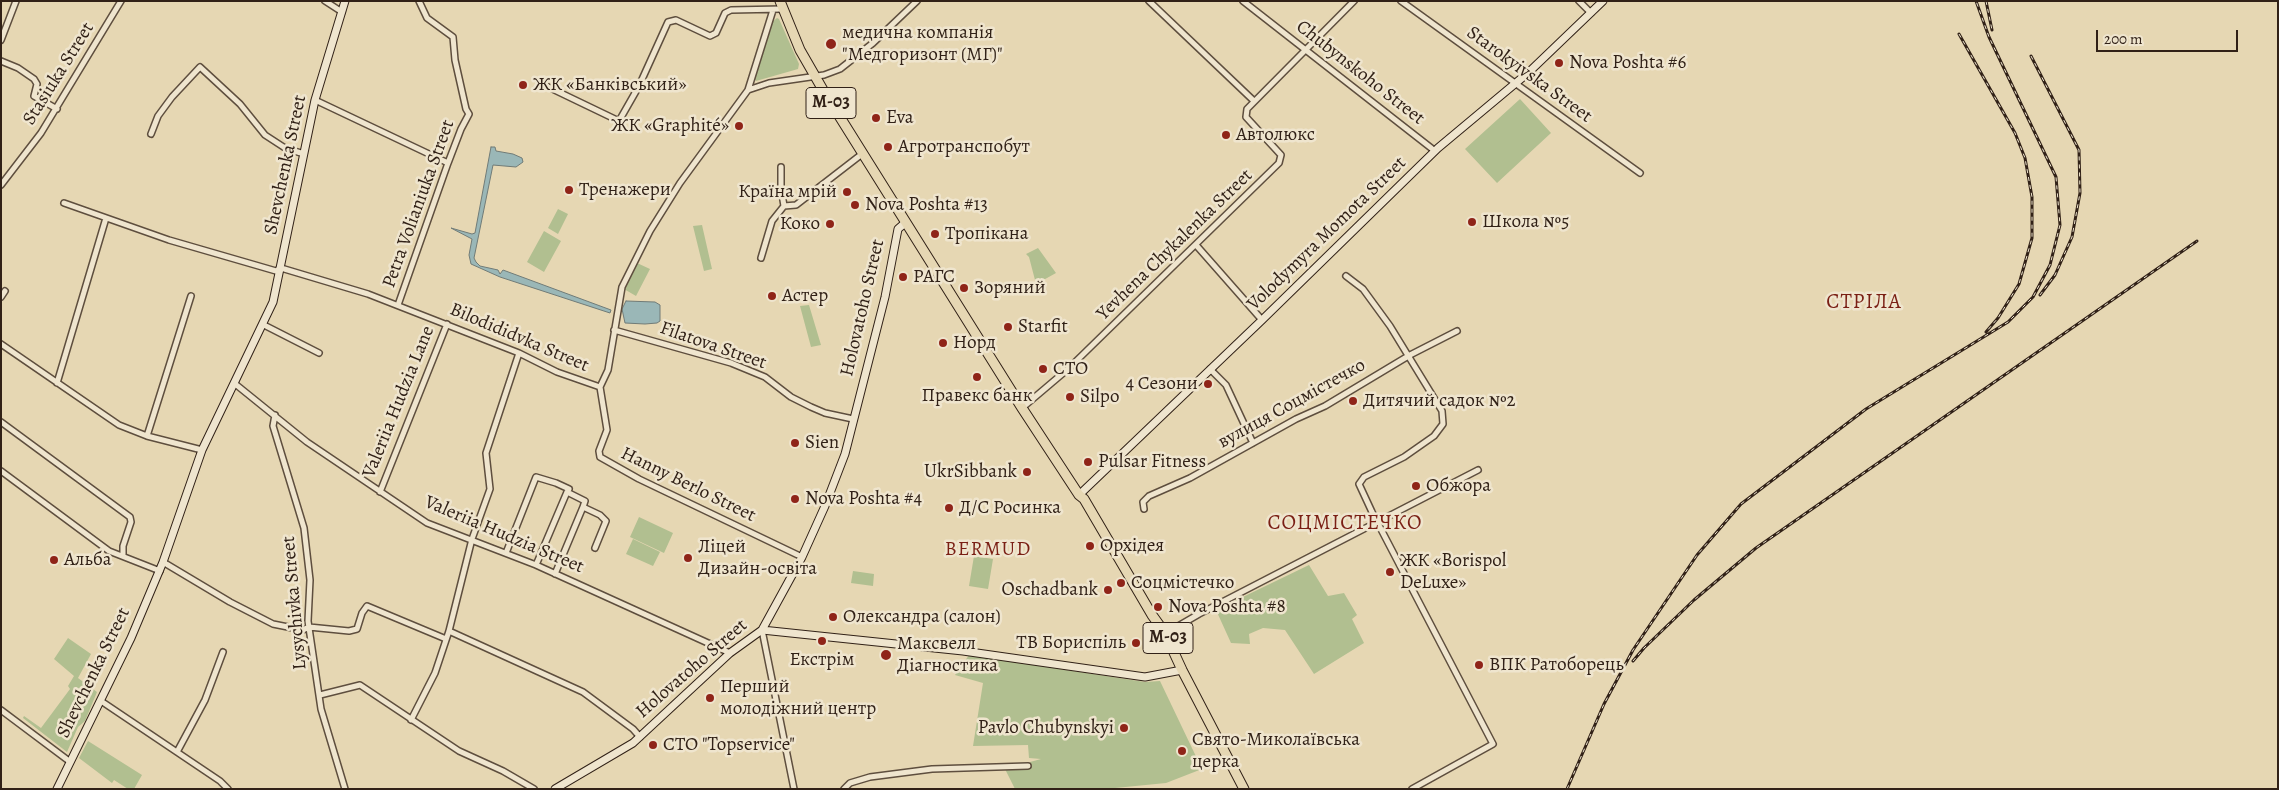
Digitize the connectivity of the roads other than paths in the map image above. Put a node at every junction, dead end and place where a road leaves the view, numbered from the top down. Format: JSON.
{"nodes":[{"id":1,"x":16,"y":1,"type":"edge"},
{"id":2,"x":121,"y":1,"type":"edge"},
{"id":3,"x":325,"y":1,"type":"edge"},
{"id":4,"x":345,"y":1,"type":"edge"},
{"id":5,"x":420,"y":1,"type":"edge"},
{"id":6,"x":917,"y":1,"type":"edge"},
{"id":7,"x":1149,"y":1,"type":"edge"},
{"id":8,"x":1243,"y":1,"type":"edge"},
{"id":9,"x":1354,"y":1,"type":"edge"},
{"id":10,"x":1401,"y":1,"type":"edge"},
{"id":11,"x":1579,"y":1,"type":"edge"},
{"id":12,"x":1603,"y":1,"type":"edge"},
{"id":13,"x":778,"y":7,"type":"edge"},
{"id":14,"x":342,"y":12,"type":"junction"},
{"id":15,"x":1591,"y":13,"type":"junction"},
{"id":16,"x":1,"y":40,"type":"edge"},
{"id":17,"x":1306,"y":49,"type":"junction"},
{"id":18,"x":1,"y":60,"type":"edge"},
{"id":19,"x":814,"y":76,"type":"junction"},
{"id":20,"x":542,"y":84,"type":"dead end"},
{"id":21,"x":1515,"y":84,"type":"junction"},
{"id":22,"x":748,"y":90,"type":"junction"},
{"id":23,"x":315,"y":100,"type":"junction"},
{"id":24,"x":1254,"y":102,"type":"junction"},
{"id":25,"x":56,"y":109,"type":"junction"},
{"id":26,"x":152,"y":132,"type":"dead end"},
{"id":27,"x":1435,"y":151,"type":"junction"},
{"id":28,"x":304,"y":154,"type":"junction"},
{"id":29,"x":862,"y":154,"type":"junction"},
{"id":30,"x":448,"y":163,"type":"junction"},
{"id":31,"x":781,"y":167,"type":"dead end"},
{"id":32,"x":1,"y":172,"type":"edge"},
{"id":33,"x":1640,"y":173,"type":"dead end"},
{"id":34,"x":7,"y":177,"type":"junction"},
{"id":35,"x":1,"y":185,"type":"edge"},
{"id":36,"x":64,"y":203,"type":"dead end"},
{"id":37,"x":784,"y":206,"type":"junction"},
{"id":38,"x":106,"y":218,"type":"junction"},
{"id":39,"x":905,"y":222,"type":"junction"},
{"id":40,"x":1196,"y":245,"type":"junction"},
{"id":41,"x":761,"y":258,"type":"dead end"},
{"id":42,"x":282,"y":268,"type":"junction"},
{"id":43,"x":1346,"y":276,"type":"dead end"},
{"id":44,"x":5,"y":291,"type":"dead end"},
{"id":45,"x":191,"y":296,"type":"dead end"},
{"id":46,"x":1,"y":297,"type":"edge"},
{"id":47,"x":398,"y":305,"type":"junction"},
{"id":48,"x":1262,"y":320,"type":"junction"},
{"id":49,"x":447,"y":324,"type":"junction"},
{"id":50,"x":264,"y":325,"type":"junction"},
{"id":51,"x":614,"y":330,"type":"junction"},
{"id":52,"x":1458,"y":331,"type":"dead end"},
{"id":53,"x":1,"y":344,"type":"edge"},
{"id":54,"x":319,"y":353,"type":"dead end"},
{"id":55,"x":519,"y":354,"type":"junction"},
{"id":56,"x":1410,"y":355,"type":"junction"},
{"id":57,"x":1210,"y":369,"type":"junction"},
{"id":58,"x":57,"y":383,"type":"junction"},
{"id":59,"x":234,"y":383,"type":"junction"},
{"id":60,"x":600,"y":387,"type":"junction"},
{"id":61,"x":1022,"y":408,"type":"junction"},
{"id":62,"x":275,"y":415,"type":"junction"},
{"id":63,"x":853,"y":419,"type":"junction"},
{"id":64,"x":1,"y":422,"type":"edge"},
{"id":65,"x":147,"y":436,"type":"junction"},
{"id":66,"x":1253,"y":443,"type":"junction"},
{"id":67,"x":202,"y":450,"type":"junction"},
{"id":68,"x":1478,"y":470,"type":"dead end"},
{"id":69,"x":1,"y":471,"type":"edge"},
{"id":70,"x":380,"y":492,"type":"junction"},
{"id":71,"x":567,"y":492,"type":"junction"},
{"id":72,"x":1079,"y":496,"type":"junction"},
{"id":73,"x":583,"y":507,"type":"junction"},
{"id":74,"x":1144,"y":509,"type":"dead end"},
{"id":75,"x":1377,"y":523,"type":"junction"},
{"id":76,"x":472,"y":539,"type":"junction"},
{"id":77,"x":595,"y":548,"type":"dead end"},
{"id":78,"x":506,"y":553,"type":"junction"},
{"id":79,"x":123,"y":555,"type":"junction"},
{"id":80,"x":802,"y":557,"type":"junction"},
{"id":81,"x":163,"y":562,"type":"junction"},
{"id":82,"x":536,"y":565,"type":"junction"},
{"id":83,"x":160,"y":571,"type":"junction"},
{"id":84,"x":555,"y":574,"type":"junction"},
{"id":85,"x":309,"y":627,"type":"junction"},
{"id":86,"x":762,"y":630,"type":"junction"},
{"id":87,"x":449,"y":631,"type":"junction"},
{"id":88,"x":1163,"y":635,"type":"junction"},
{"id":89,"x":446,"y":640,"type":"junction"},
{"id":90,"x":224,"y":652,"type":"dead end"},
{"id":91,"x":730,"y":653,"type":"junction"},
{"id":92,"x":1179,"y":671,"type":"junction"},
{"id":93,"x":320,"y":695,"type":"junction"},
{"id":94,"x":100,"y":701,"type":"junction"},
{"id":95,"x":1,"y":710,"type":"edge"},
{"id":96,"x":411,"y":720,"type":"junction"},
{"id":97,"x":640,"y":737,"type":"junction"},
{"id":98,"x":177,"y":752,"type":"junction"},
{"id":99,"x":69,"y":761,"type":"junction"},
{"id":100,"x":1028,"y":766,"type":"dead end"},
{"id":101,"x":57,"y":789,"type":"edge"},
{"id":102,"x":228,"y":789,"type":"edge"},
{"id":103,"x":345,"y":789,"type":"edge"},
{"id":104,"x":534,"y":789,"type":"edge"},
{"id":105,"x":555,"y":789,"type":"edge"},
{"id":106,"x":794,"y":789,"type":"edge"},
{"id":107,"x":844,"y":789,"type":"edge"},
{"id":108,"x":1237,"y":789,"type":"edge"},
{"id":109,"x":1244,"y":789,"type":"edge"},
{"id":110,"x":1412,"y":789,"type":"edge"}],
"edges":[{"from":1,"to":16,"type":"street"},
{"from":2,"to":25,"type":"street","name":"Stasiuka Street"},
{"from":3,"to":14,"type":"street"},
{"from":4,"to":14,"type":"main road","name":"Shevchenka Street"},
{"from":5,"to":30,"type":"street","name":"Petra Volianiuka Street"},
{"from":6,"to":19,"type":"street"},
{"from":7,"to":24,"type":"street"},
{"from":8,"to":17,"type":"street","name":"Chubynskoho Street"},
{"from":9,"to":17,"type":"street"},
{"from":10,"to":21,"type":"street","name":"Starokyivska Street"},
{"from":11,"to":15,"type":"street"},
{"from":12,"to":15,"type":"main road","name":"Volodymyra Momota Street"},
{"from":13,"to":19,"type":"highway","number":"М-03"},
{"from":13,"to":20,"type":"street"},
{"from":13,"to":22,"type":"street","name":"Bilodididvka Street"},
{"from":14,"to":23,"type":"main road","name":"Shevchenka Street"},
{"from":15,"to":21,"type":"main road","name":"Volodymyra Momota Street"},
{"from":17,"to":24,"type":"street"},
{"from":17,"to":27,"type":"street","name":"Chubynskoho Street"},
{"from":18,"to":25,"type":"street"},
{"from":19,"to":22,"type":"street"},
{"from":19,"to":29,"type":"highway","number":"М-03"},
{"from":21,"to":27,"type":"main road","name":"Volodymyra Momota Street"},
{"from":21,"to":33,"type":"street","name":"Starokyivska Street"},
{"from":22,"to":51,"type":"street","name":"Bilodididvka Street"},
{"from":23,"to":28,"type":"main road","name":"Shevchenka Street"},
{"from":23,"to":30,"type":"street"},
{"from":24,"to":40,"type":"street","name":"Yevhena Chykalenka Street"},
{"from":25,"to":34,"type":"street","name":"Stasiuka Street"},
{"from":26,"to":28,"type":"street"},
{"from":27,"to":48,"type":"main road","name":"Volodymyra Momota Street"},
{"from":28,"to":42,"type":"main road","name":"Shevchenka Street"},
{"from":29,"to":37,"type":"street"},
{"from":29,"to":39,"type":"highway","number":"М-03"},
{"from":30,"to":47,"type":"street","name":"Petra Volianiuka Street"},
{"from":31,"to":37,"type":"street"},
{"from":32,"to":34,"type":"street"},
{"from":34,"to":35,"type":"street","name":"Stasiuka Street"},
{"from":36,"to":38,"type":"street","name":"Bilodididvka Street"},
{"from":37,"to":41,"type":"street"},
{"from":38,"to":42,"type":"street","name":"Bilodididvka Street"},
{"from":38,"to":58,"type":"street"},
{"from":39,"to":61,"type":"highway","number":"М-03"},
{"from":39,"to":63,"type":"main road","name":"Holovatoho Street"},
{"from":40,"to":48,"type":"street"},
{"from":40,"to":61,"type":"street","name":"Yevhena Chykalenka Street"},
{"from":42,"to":47,"type":"street","name":"Bilodididvka Street"},
{"from":42,"to":50,"type":"main road","name":"Shevchenka Street"},
{"from":43,"to":56,"type":"street"},
{"from":44,"to":46,"type":"street"},
{"from":45,"to":65,"type":"street"},
{"from":47,"to":49,"type":"street","name":"Bilodididvka Street"},
{"from":48,"to":57,"type":"main road","name":"Volodymyra Momota Street"},
{"from":49,"to":55,"type":"street","name":"Bilodididvka Street"},
{"from":49,"to":70,"type":"street","name":"Valeriia Hudzia Lane"},
{"from":50,"to":54,"type":"street"},
{"from":50,"to":59,"type":"main road","name":"Shevchenka Street"},
{"from":51,"to":60,"type":"street","name":"Bilodididvka Street"},
{"from":51,"to":63,"type":"street","name":"Filatova Street"},
{"from":52,"to":56,"type":"street","name":"вулиця Соцмістечко"},
{"from":53,"to":58,"type":"street"},
{"from":55,"to":60,"type":"street","name":"Bilodididvka Street"},
{"from":55,"to":76,"type":"street"},
{"from":56,"to":66,"type":"street","name":"вулиця Соцмістечко"},
{"from":56,"to":75,"type":"street"},
{"from":57,"to":66,"type":"street"},
{"from":57,"to":72,"type":"main road","name":"Volodymyra Momota Street"},
{"from":58,"to":65,"type":"street"},
{"from":59,"to":62,"type":"street","name":"Valeriia Hudzia Street"},
{"from":59,"to":67,"type":"main road","name":"Shevchenka Street"},
{"from":60,"to":80,"type":"street","name":"Hanny Berlo Street"},
{"from":61,"to":72,"type":"highway","number":"М-03"},
{"from":62,"to":70,"type":"street","name":"Valeriia Hudzia Street"},
{"from":62,"to":85,"type":"street","name":"Lysychivka Street"},
{"from":63,"to":80,"type":"main road","name":"Holovatoho Street"},
{"from":64,"to":79,"type":"street"},
{"from":65,"to":67,"type":"street"},
{"from":66,"to":74,"type":"street","name":"вулиця Соцмістечко"},
{"from":67,"to":81,"type":"main road","name":"Shevchenka Street"},
{"from":68,"to":75,"type":"street"},
{"from":69,"to":79,"type":"street"},
{"from":70,"to":76,"type":"street","name":"Valeriia Hudzia Street"},
{"from":71,"to":73,"type":"street"},
{"from":71,"to":78,"type":"street"},
{"from":71,"to":82,"type":"street"},
{"from":72,"to":88,"type":"highway","number":"М-03"},
{"from":73,"to":77,"type":"street"},
{"from":73,"to":84,"type":"street"},
{"from":75,"to":88,"type":"street"},
{"from":75,"to":110,"type":"street"},
{"from":76,"to":78,"type":"street","name":"Valeriia Hudzia Street"},
{"from":76,"to":87,"type":"street"},
{"from":78,"to":82,"type":"street","name":"Valeriia Hudzia Street"},
{"from":79,"to":83,"type":"street"},
{"from":80,"to":86,"type":"main road","name":"Holovatoho Street"},
{"from":81,"to":83,"type":"main road","name":"Shevchenka Street"},
{"from":81,"to":85,"type":"street"},
{"from":82,"to":84,"type":"street","name":"Valeriia Hudzia Street"},
{"from":83,"to":94,"type":"main road","name":"Shevchenka Street"},
{"from":84,"to":91,"type":"street","name":"Valeriia Hudzia Street"},
{"from":85,"to":89,"type":"street"},
{"from":85,"to":93,"type":"street","name":"Lysychivka Street"},
{"from":86,"to":91,"type":"main road","name":"Holovatoho Street"},
{"from":86,"to":92,"type":"main road"},
{"from":86,"to":106,"type":"street"},
{"from":87,"to":89,"type":"street"},
{"from":87,"to":97,"type":"street"},
{"from":88,"to":92,"type":"highway","number":"М-03"},
{"from":89,"to":96,"type":"street"},
{"from":90,"to":98,"type":"street"},
{"from":91,"to":97,"type":"main road","name":"Holovatoho Street"},
{"from":92,"to":108,"type":"highway","number":"М-03"},
{"from":92,"to":109,"type":"highway","number":"М-03"},
{"from":93,"to":96,"type":"street"},
{"from":93,"to":103,"type":"street","name":"Lysychivka Street"},
{"from":94,"to":98,"type":"street"},
{"from":94,"to":99,"type":"main road","name":"Shevchenka Street"},
{"from":95,"to":99,"type":"street"},
{"from":96,"to":104,"type":"street"},
{"from":97,"to":105,"type":"main road","name":"Holovatoho Street"},
{"from":98,"to":102,"type":"street"},
{"from":99,"to":101,"type":"main road","name":"Shevchenka Street"},
{"from":100,"to":107,"type":"street"}]}
